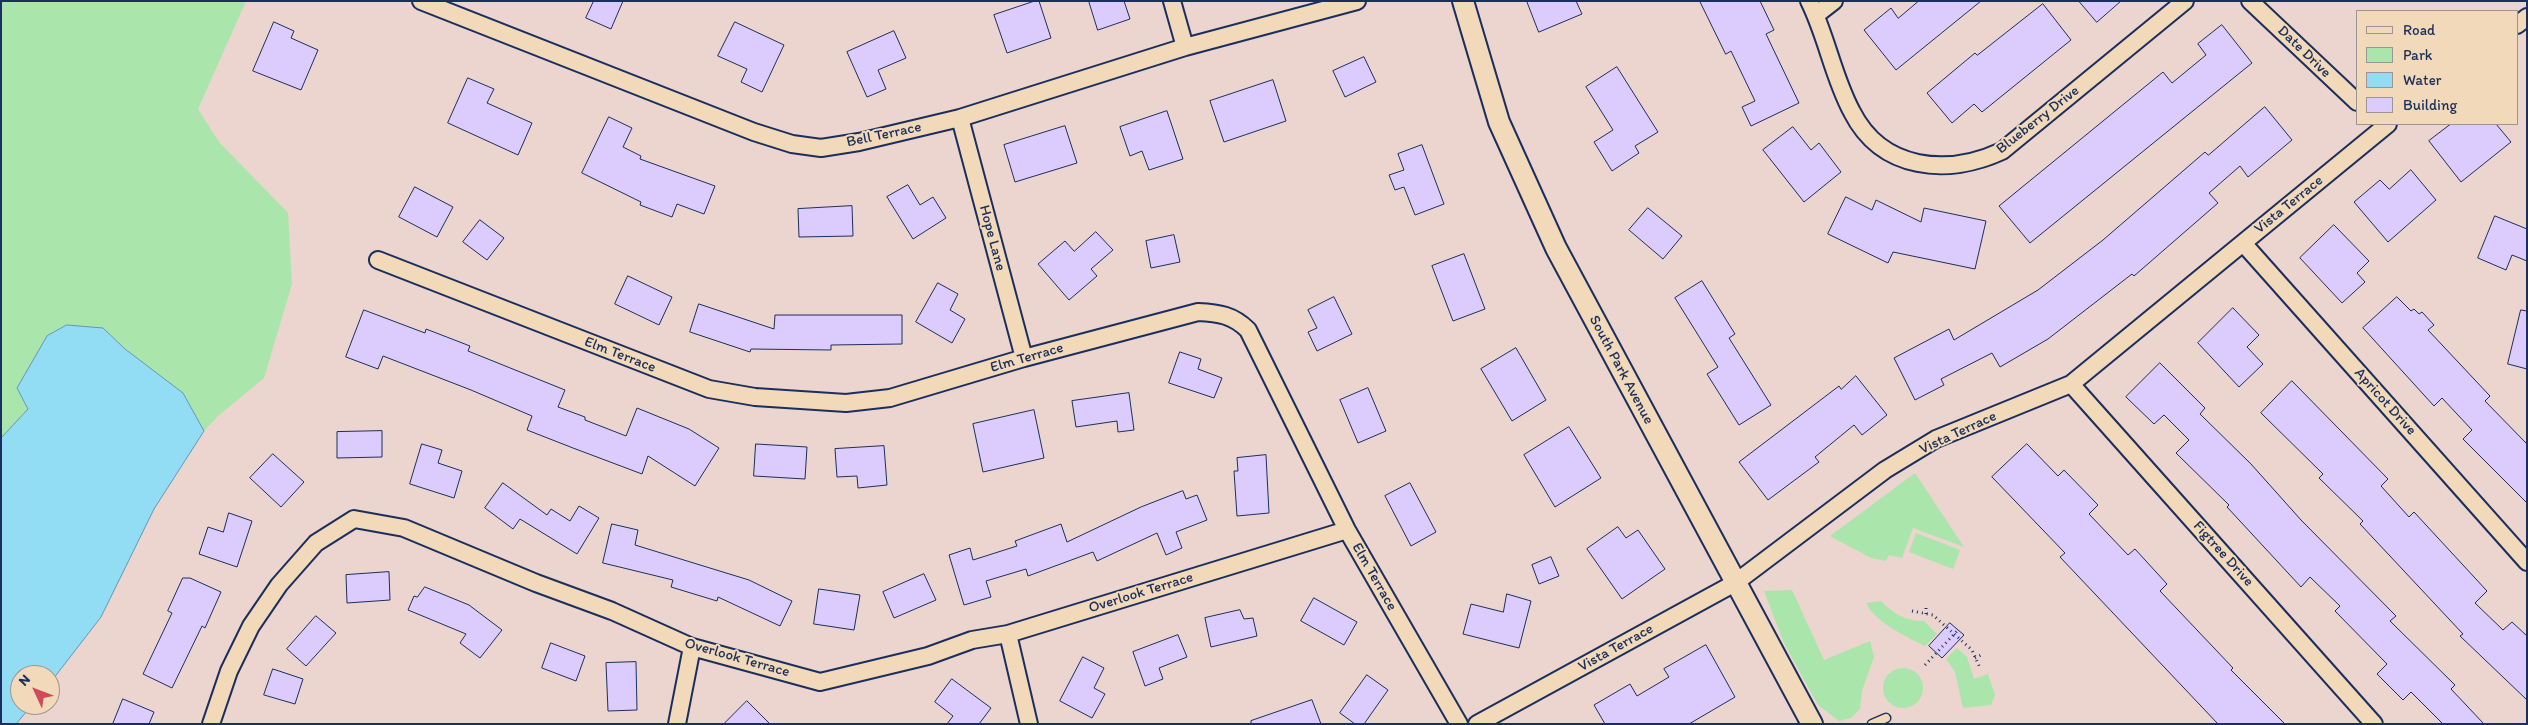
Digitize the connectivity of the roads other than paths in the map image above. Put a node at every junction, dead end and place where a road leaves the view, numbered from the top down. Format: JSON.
{"nodes":[{"id":1,"x":421,"y":1,"type":"edge"},
{"id":2,"x":1172,"y":1,"type":"edge"},
{"id":3,"x":1356,"y":1,"type":"edge"},
{"id":4,"x":1463,"y":1,"type":"edge"},
{"id":5,"x":1834,"y":1,"type":"edge"},
{"id":6,"x":2185,"y":1,"type":"edge"},
{"id":7,"x":2250,"y":1,"type":"edge"},
{"id":8,"x":1813,"y":8,"type":"edge"},
{"id":9,"x":1185,"y":47,"type":"junction"},
{"id":10,"x":2356,"y":101,"type":"edge"},
{"id":11,"x":960,"y":118,"type":"junction"},
{"id":12,"x":2383,"y":125,"type":"edge"},
{"id":13,"x":2243,"y":243,"type":"junction"},
{"id":14,"x":378,"y":260,"type":"dead end"},
{"id":15,"x":1024,"y":358,"type":"junction"},
{"id":16,"x":2071,"y":384,"type":"junction"},
{"id":17,"x":1347,"y":530,"type":"junction"},
{"id":18,"x":2527,"y":562,"type":"edge"},
{"id":19,"x":1735,"y":583,"type":"junction"},
{"id":20,"x":1008,"y":634,"type":"junction"},
{"id":21,"x":692,"y":647,"type":"junction"},
{"id":22,"x":1886,"y":718,"type":"dead end"},
{"id":23,"x":211,"y":724,"type":"edge"},
{"id":24,"x":677,"y":724,"type":"edge"},
{"id":25,"x":1029,"y":724,"type":"edge"},
{"id":26,"x":1459,"y":724,"type":"edge"},
{"id":27,"x":1477,"y":724,"type":"edge"},
{"id":28,"x":1812,"y":724,"type":"edge"},
{"id":29,"x":1872,"y":724,"type":"edge"},
{"id":30,"x":2374,"y":724,"type":"edge"}],
"edges":[{"from":1,"to":11,"type":"street","name":"Bell Terrace"},
{"from":2,"to":9,"type":"street"},
{"from":3,"to":9,"type":"street","name":"Bell Terrace"},
{"from":4,"to":19,"type":"street","name":"South Park Avenue"},
{"from":5,"to":8,"type":"street"},
{"from":6,"to":8,"type":"street","name":"Blueberry Drive"},
{"from":7,"to":10,"type":"street","name":"Date Drive"},
{"from":9,"to":11,"type":"street","name":"Bell Terrace"},
{"from":11,"to":15,"type":"street","name":"Hope Lane"},
{"from":12,"to":13,"type":"street","name":"Vista Terrace"},
{"from":13,"to":16,"type":"street","name":"Vista Terrace"},
{"from":13,"to":18,"type":"street","name":"Apricot Drive"},
{"from":14,"to":15,"type":"street","name":"Elm Terrace"},
{"from":15,"to":17,"type":"street","name":"Elm Terrace"},
{"from":16,"to":19,"type":"street","name":"Vista Terrace"},
{"from":16,"to":30,"type":"street","name":"Figtree Drive"},
{"from":17,"to":20,"type":"street","name":"Overlook Terrace"},
{"from":17,"to":26,"type":"street","name":"Elm Terrace"},
{"from":19,"to":27,"type":"street","name":"Vista Terrace"},
{"from":19,"to":28,"type":"street","name":"South Park Avenue"},
{"from":20,"to":21,"type":"street","name":"Overlook Terrace"},
{"from":20,"to":25,"type":"street"},
{"from":21,"to":23,"type":"street","name":"Overlook Terrace"},
{"from":21,"to":24,"type":"street"},
{"from":22,"to":29,"type":"lane"}]}
